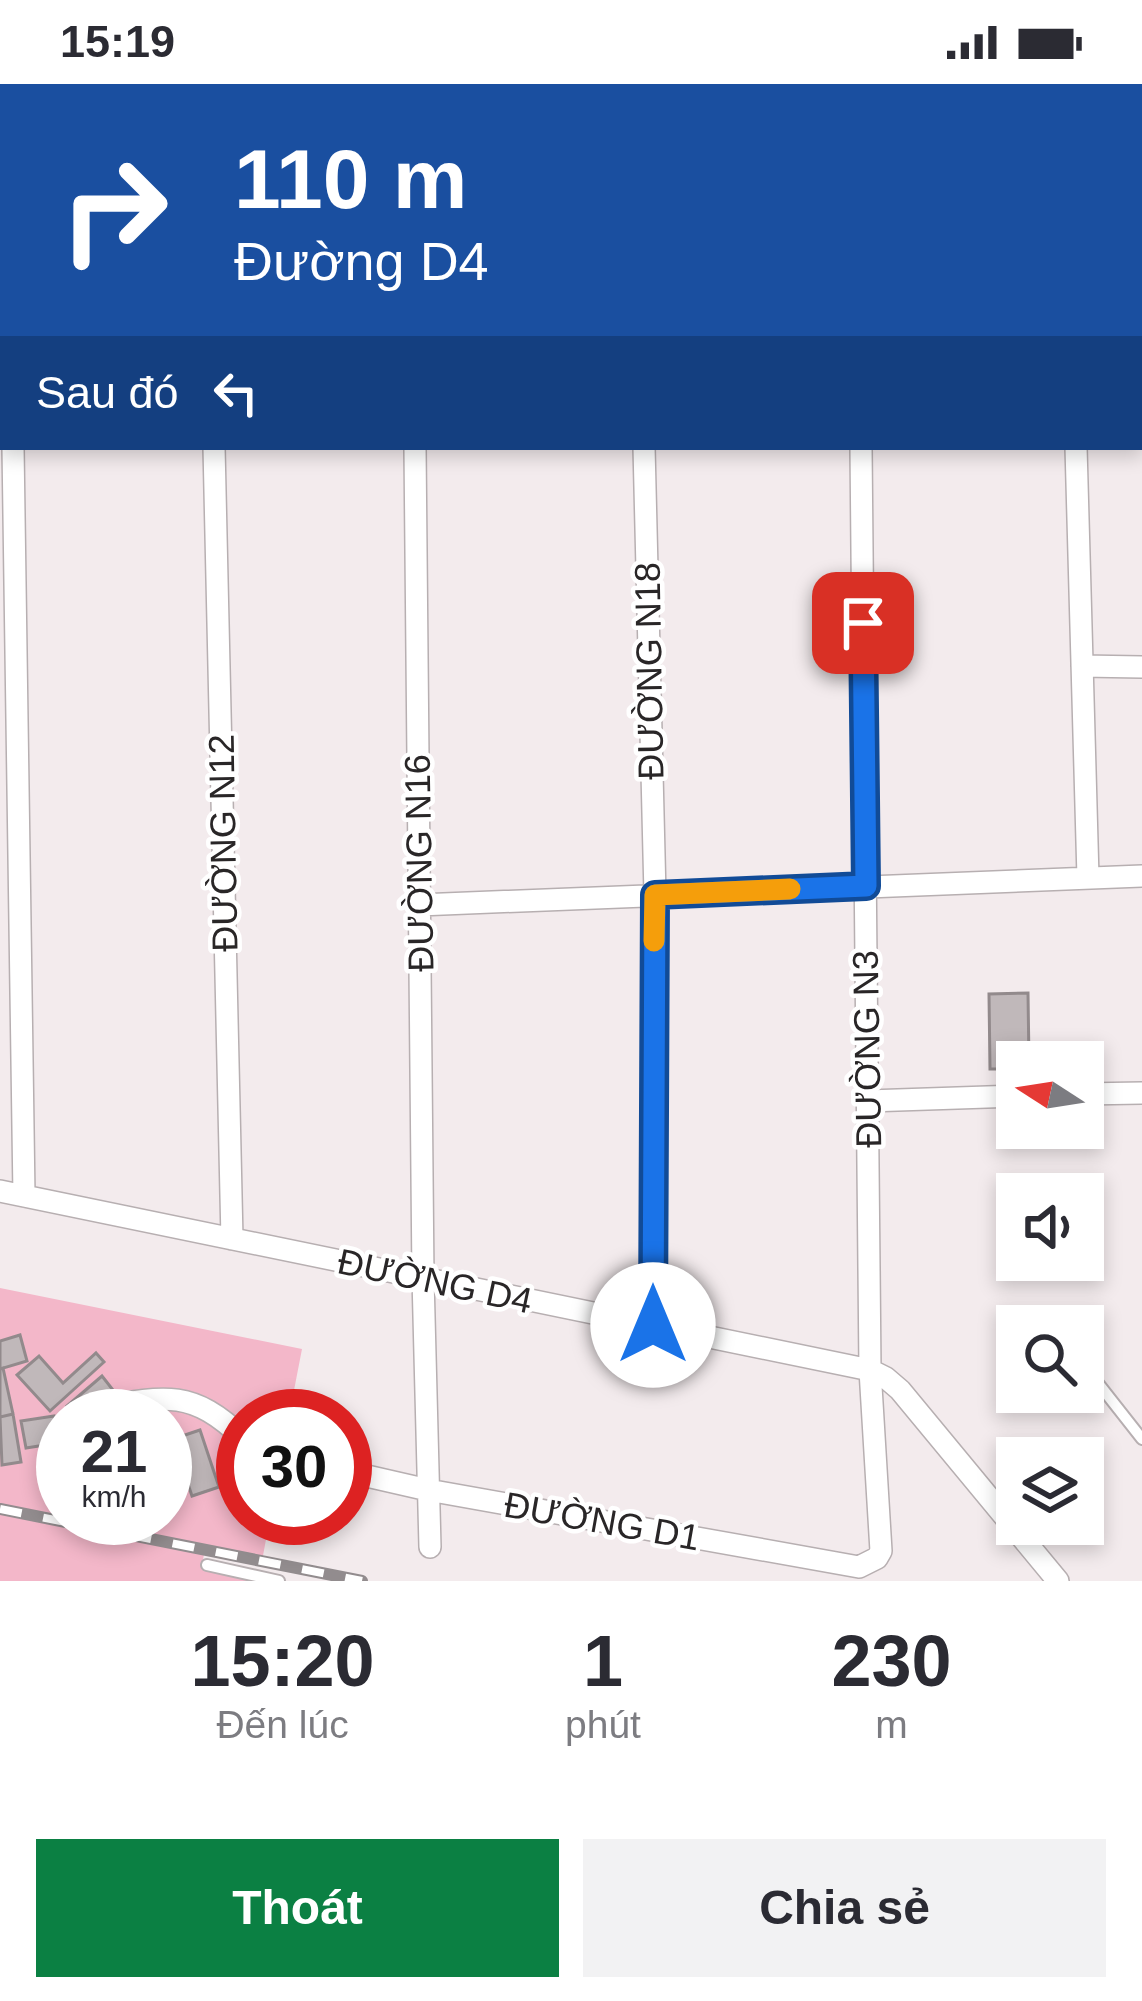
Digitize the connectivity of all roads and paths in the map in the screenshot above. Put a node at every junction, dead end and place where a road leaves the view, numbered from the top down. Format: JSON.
{"nodes":[{"id":1,"x":13,"y":450,"type":"edge"},
{"id":2,"x":214,"y":450,"type":"edge"},
{"id":3,"x":415,"y":450,"type":"edge"},
{"id":4,"x":644,"y":450,"type":"edge"},
{"id":5,"x":861,"y":450,"type":"edge"},
{"id":6,"x":1076,"y":450,"type":"edge"},
{"id":7,"x":7,"y":553,"type":"edge"},
{"id":8,"x":1082,"y":666,"type":"junction"},
{"id":9,"x":1142,"y":667,"type":"edge"},
{"id":10,"x":1142,"y":876,"type":"edge"},
{"id":11,"x":1088,"y":878,"type":"junction"},
{"id":12,"x":866,"y":886,"type":"junction"},
{"id":13,"x":655,"y":895,"type":"junction"},
{"id":14,"x":419,"y":904,"type":"junction"},
{"id":15,"x":1142,"y":1093,"type":"edge"},
{"id":16,"x":1104,"y":1094,"type":"edge"},
{"id":17,"x":996,"y":1097,"type":"edge"},
{"id":18,"x":868,"y":1101,"type":"junction"},
{"id":19,"x":0,"y":1191,"type":"edge"},
{"id":20,"x":24,"y":1196,"type":"junction"},
{"id":21,"x":232,"y":1239,"type":"junction"},
{"id":22,"x":423,"y":1278,"type":"junction"},
{"id":23,"x":653,"y":1325,"type":"junction"},
{"id":24,"x":870,"y":1370,"type":"junction"},
{"id":25,"x":1104,"y":1391,"type":"edge"},
{"id":26,"x":1142,"y":1439,"type":"edge"},
{"id":27,"x":372,"y":1477,"type":"edge"},
{"id":28,"x":428,"y":1490,"type":"junction"},
{"id":29,"x":430,"y":1546,"type":"dead end"},
{"id":30,"x":207,"y":1565,"type":"dead end"},
{"id":31,"x":859,"y":1567,"type":"joint"},
{"id":32,"x":280,"y":1581,"type":"edge"},
{"id":33,"x":1058,"y":1581,"type":"edge"}],
"edges":[{"from":1,"to":7,"type":"street"},
{"from":2,"to":21,"type":"street","name":"ĐƯỜNG N12"},
{"from":3,"to":14,"type":"street","name":"ĐƯỜNG N16"},
{"from":4,"to":13,"type":"street","name":"ĐƯỜNG N18"},
{"from":5,"to":12,"type":"street","name":"ĐƯỜNG N3"},
{"from":6,"to":8,"type":"street"},
{"from":7,"to":20,"type":"street"},
{"from":8,"to":9,"type":"street"},
{"from":8,"to":11,"type":"street"},
{"from":10,"to":11,"type":"street"},
{"from":11,"to":12,"type":"street"},
{"from":12,"to":13,"type":"street"},
{"from":12,"to":18,"type":"street","name":"ĐƯỜNG N3"},
{"from":13,"to":14,"type":"street"},
{"from":13,"to":23,"type":"street","name":"ĐƯỜNG N18"},
{"from":14,"to":22,"type":"street","name":"ĐƯỜNG N16"},
{"from":15,"to":16,"type":"street"},
{"from":17,"to":18,"type":"street"},
{"from":18,"to":24,"type":"street","name":"ĐƯỜNG N3"},
{"from":19,"to":20,"type":"street","name":"ĐƯỜNG D4"},
{"from":20,"to":21,"type":"street","name":"ĐƯỜNG D4"},
{"from":21,"to":22,"type":"street","name":"ĐƯỜNG D4"},
{"from":22,"to":23,"type":"street","name":"ĐƯỜNG D4"},
{"from":22,"to":28,"type":"street","name":"ĐƯỜNG N16"},
{"from":23,"to":24,"type":"street","name":"ĐƯỜNG D4"},
{"from":24,"to":31,"type":"street","name":"ĐƯỜNG N3"},
{"from":24,"to":33,"type":"street"},
{"from":25,"to":26,"type":"lane"},
{"from":27,"to":28,"type":"street","name":"ĐƯỜNG D1"},
{"from":28,"to":29,"type":"street","name":"ĐƯỜNG N16"},
{"from":28,"to":31,"type":"street","name":"ĐƯỜNG D1"},
{"from":30,"to":32,"type":"lane"}]}
